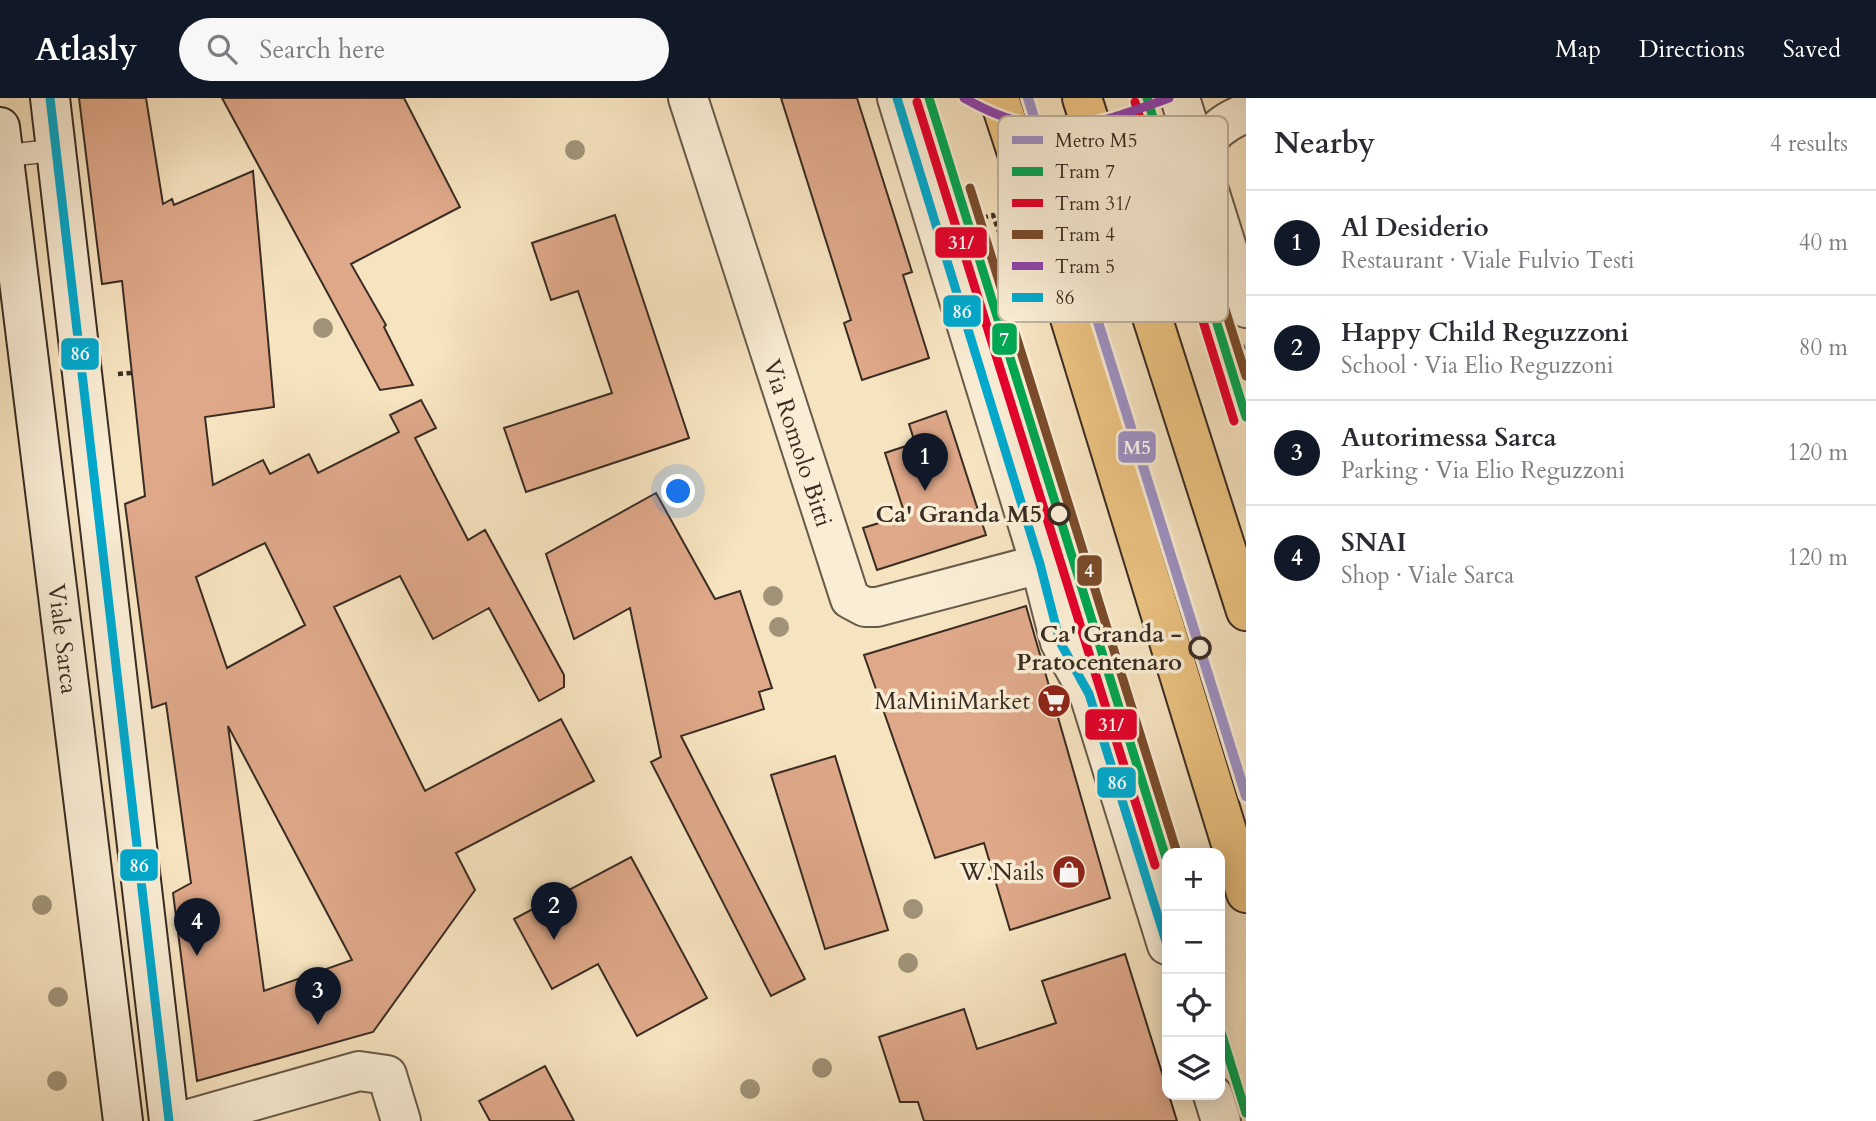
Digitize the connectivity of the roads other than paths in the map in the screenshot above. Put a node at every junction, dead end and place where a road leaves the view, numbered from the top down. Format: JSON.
{"nodes":[{"id":1,"x":50,"y":98,"type":"edge"},
{"id":2,"x":688,"y":98,"type":"edge"},
{"id":3,"x":897,"y":98,"type":"edge"},
{"id":4,"x":1082,"y":98,"type":"edge"},
{"id":5,"x":1180,"y":98,"type":"edge"},
{"id":6,"x":1246,"y":113,"type":"edge"},
{"id":7,"x":1088,"y":116,"type":"edge"},
{"id":8,"x":1186,"y":116,"type":"edge"},
{"id":9,"x":1228,"y":122,"type":"edge"},
{"id":10,"x":2,"y":142,"type":"edge"},
{"id":11,"x":56,"y":150,"type":"junction"},
{"id":12,"x":1228,"y":250,"type":"edge"},
{"id":13,"x":1246,"y":309,"type":"edge"},
{"id":14,"x":1071,"y":322,"type":"edge"},
{"id":15,"x":1154,"y":322,"type":"edge"},
{"id":16,"x":1040,"y":564,"type":"junction"},
{"id":17,"x":1246,"y":611,"type":"edge"},
{"id":18,"x":1246,"y":893,"type":"edge"},
{"id":19,"x":1162,"y":929,"type":"edge"},
{"id":20,"x":1215,"y":1100,"type":"edge"},
{"id":21,"x":122,"y":1121,"type":"edge"},
{"id":22,"x":169,"y":1121,"type":"edge"},
{"id":23,"x":182,"y":1121,"type":"edge"},
{"id":24,"x":401,"y":1121,"type":"edge"},
{"id":25,"x":1222,"y":1121,"type":"edge"}],
"edges":[{"from":1,"to":11,"type":"street","name":"Viale Sarca"},
{"from":2,"to":16,"type":"street","name":"Via Romolo Bitti"},
{"from":3,"to":16,"type":"street"},
{"from":4,"to":7,"type":"main road"},
{"from":5,"to":8,"type":"street"},
{"from":6,"to":9,"type":"street"},
{"from":10,"to":11,"type":"lane","name":"Viale Sarca"},
{"from":10,"to":21,"type":"street","name":"Viale Sarca"},
{"from":11,"to":22,"type":"street","name":"Viale Sarca"},
{"from":12,"to":13,"type":"street"},
{"from":14,"to":18,"type":"main road"},
{"from":15,"to":17,"type":"main road"},
{"from":16,"to":19,"type":"street"},
{"from":20,"to":25,"type":"street"},
{"from":23,"to":24,"type":"street"}]}
